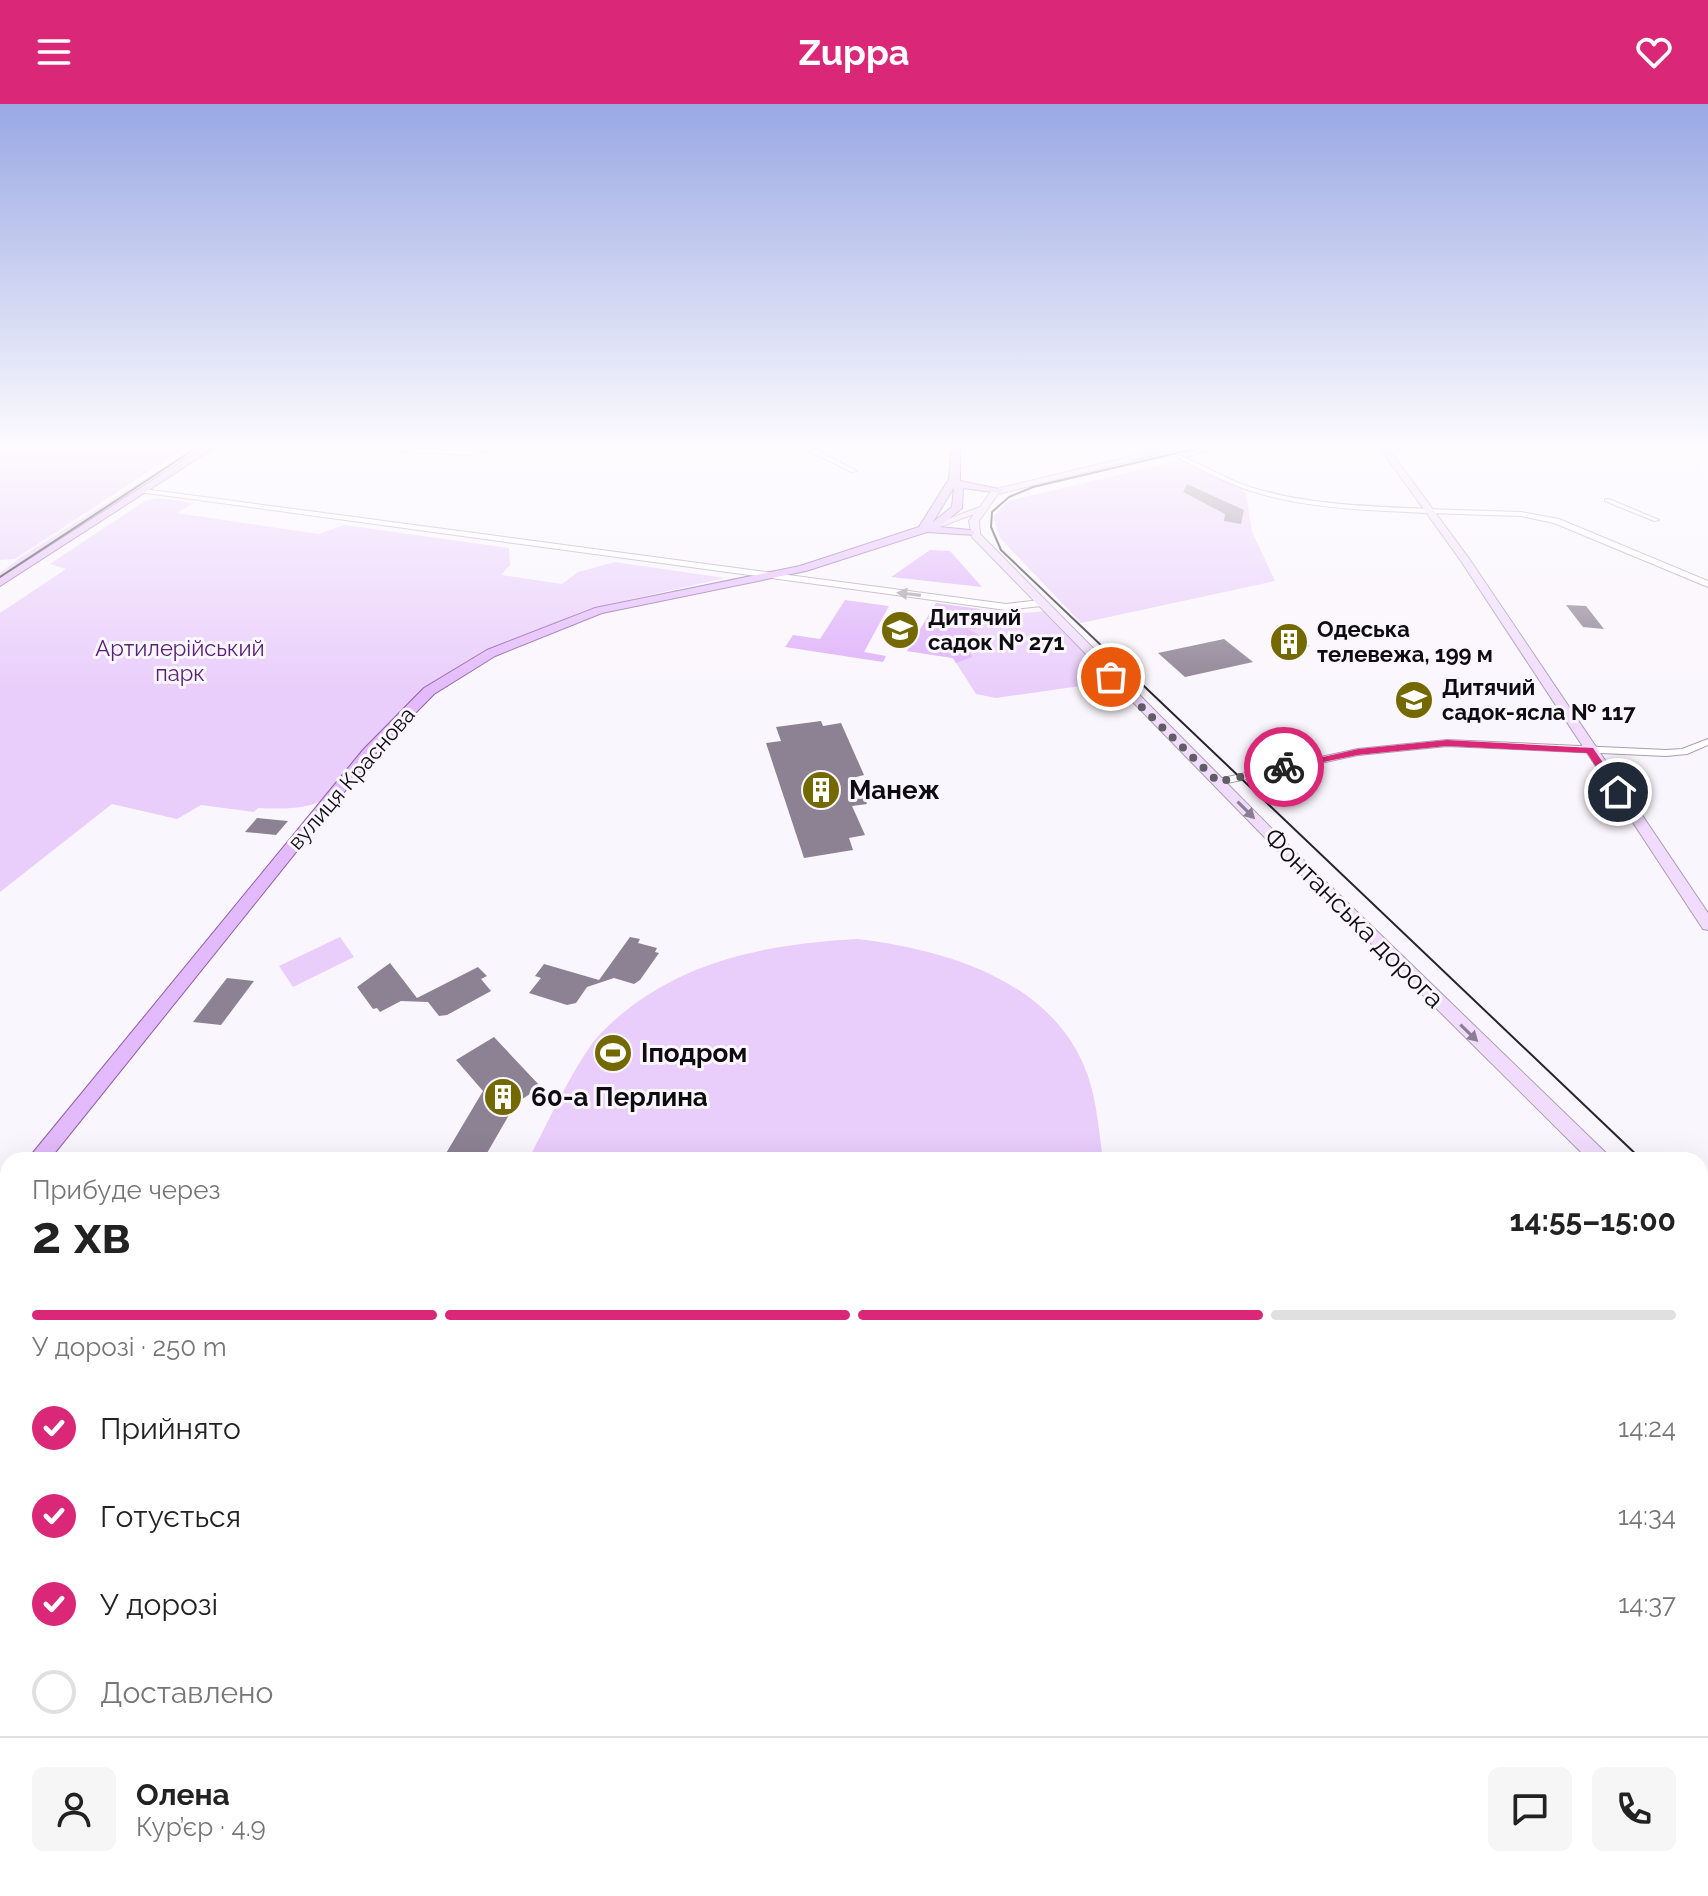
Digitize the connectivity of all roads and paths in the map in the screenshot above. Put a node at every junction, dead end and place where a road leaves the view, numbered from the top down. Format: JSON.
{"nodes":[{"id":1,"x":88,"y":528,"type":"edge"},
{"id":2,"x":417,"y":528,"type":"edge"},
{"id":3,"x":929,"y":528,"type":"edge"},
{"id":4,"x":960,"y":528,"type":"edge"},
{"id":5,"x":973,"y":528,"type":"edge"},
{"id":6,"x":1439,"y":528,"type":"edge"},
{"id":7,"x":1575,"y":528,"type":"edge"},
{"id":8,"x":922,"y":530,"type":"junction"},
{"id":9,"x":973,"y":534,"type":"junction"},
{"id":10,"x":773,"y":576,"type":"junction"},
{"id":11,"x":0,"y":583,"type":"edge"},
{"id":12,"x":1708,"y":584,"type":"edge"},
{"id":13,"x":1041,"y":603,"type":"junction"},
{"id":14,"x":1708,"y":742,"type":"edge"},
{"id":15,"x":1590,"y":750,"type":"junction"},
{"id":16,"x":1218,"y":782,"type":"junction"},
{"id":17,"x":1708,"y":925,"type":"edge"},
{"id":18,"x":44,"y":1152,"type":"edge"},
{"id":19,"x":1593,"y":1152,"type":"edge"}],
"edges":[{"from":1,"to":11,"type":"main road"},
{"from":2,"to":10,"type":"street"},
{"from":3,"to":8,"type":"main road","name":"вулиця Краснова"},
{"from":4,"to":9,"type":"main road"},
{"from":5,"to":9,"type":"main road"},
{"from":6,"to":15,"type":"main road"},
{"from":7,"to":12,"type":"street"},
{"from":8,"to":9,"type":"main road"},
{"from":8,"to":10,"type":"main road","name":"вулиця Краснова"},
{"from":9,"to":13,"type":"main road","name":"Фонтанська дорога"},
{"from":13,"to":10,"type":"street","one_way":true},
{"from":10,"to":18,"type":"main road","name":"вулиця Краснова"},
{"from":13,"to":16,"type":"main road","name":"Фонтанська дорога"},
{"from":14,"to":15,"type":"street"},
{"from":15,"to":16,"type":"street"},
{"from":15,"to":17,"type":"main road"},
{"from":16,"to":19,"type":"main road","name":"Фонтанська дорога","one_way":true}]}
